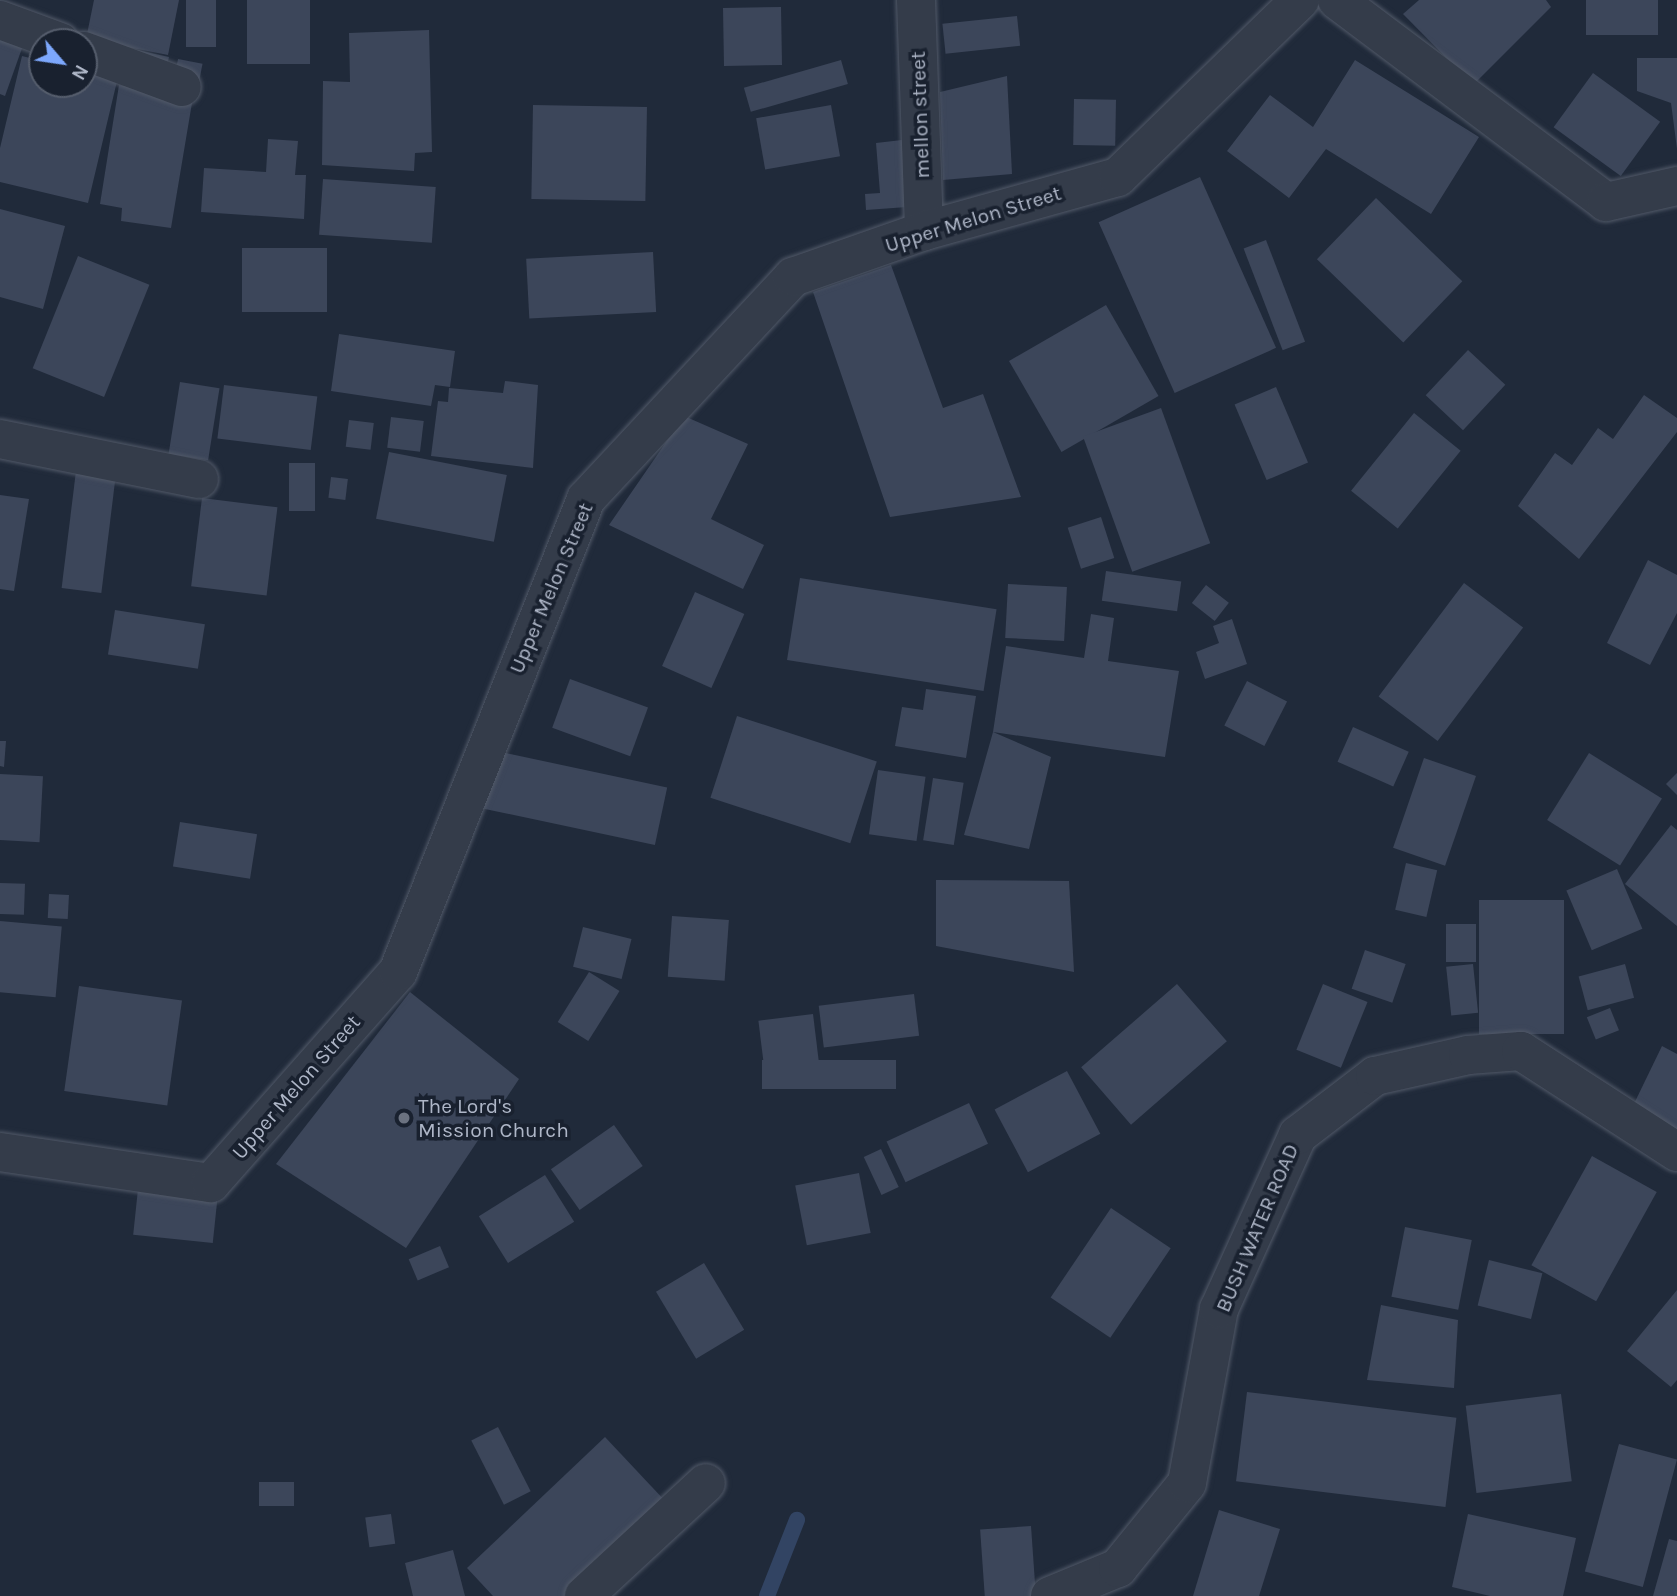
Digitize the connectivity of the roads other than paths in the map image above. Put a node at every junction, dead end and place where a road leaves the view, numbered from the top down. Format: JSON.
{"nodes":[{"id":1,"x":916,"y":0,"type":"edge"},
{"id":2,"x":1300,"y":0,"type":"edge"},
{"id":3,"x":1337,"y":0,"type":"edge"},
{"id":4,"x":0,"y":20,"type":"edge"},
{"id":5,"x":28,"y":30,"type":"edge"},
{"id":6,"x":98,"y":56,"type":"edge"},
{"id":7,"x":182,"y":87,"type":"dead end"},
{"id":8,"x":1677,"y":186,"type":"edge"},
{"id":9,"x":924,"y":231,"type":"junction"},
{"id":10,"x":0,"y":439,"type":"edge"},
{"id":11,"x":199,"y":479,"type":"dead end"},
{"id":12,"x":0,"y":1152,"type":"edge"},
{"id":13,"x":1677,"y":1152,"type":"edge"},
{"id":14,"x":706,"y":1483,"type":"dead end"},
{"id":15,"x":584,"y":1596,"type":"edge"},
{"id":16,"x":1050,"y":1596,"type":"edge"}],
"edges":[{"from":1,"to":9,"type":"street","name":"mellon street"},
{"from":2,"to":9,"type":"street","name":"Upper Melon Street"},
{"from":3,"to":8,"type":"street"},
{"from":4,"to":5,"type":"street"},
{"from":6,"to":7,"type":"street"},
{"from":9,"to":12,"type":"street","name":"Upper Melon Street"},
{"from":10,"to":11,"type":"street"},
{"from":13,"to":16,"type":"street","name":"BUSH WATER ROAD"},
{"from":14,"to":15,"type":"street"}]}
